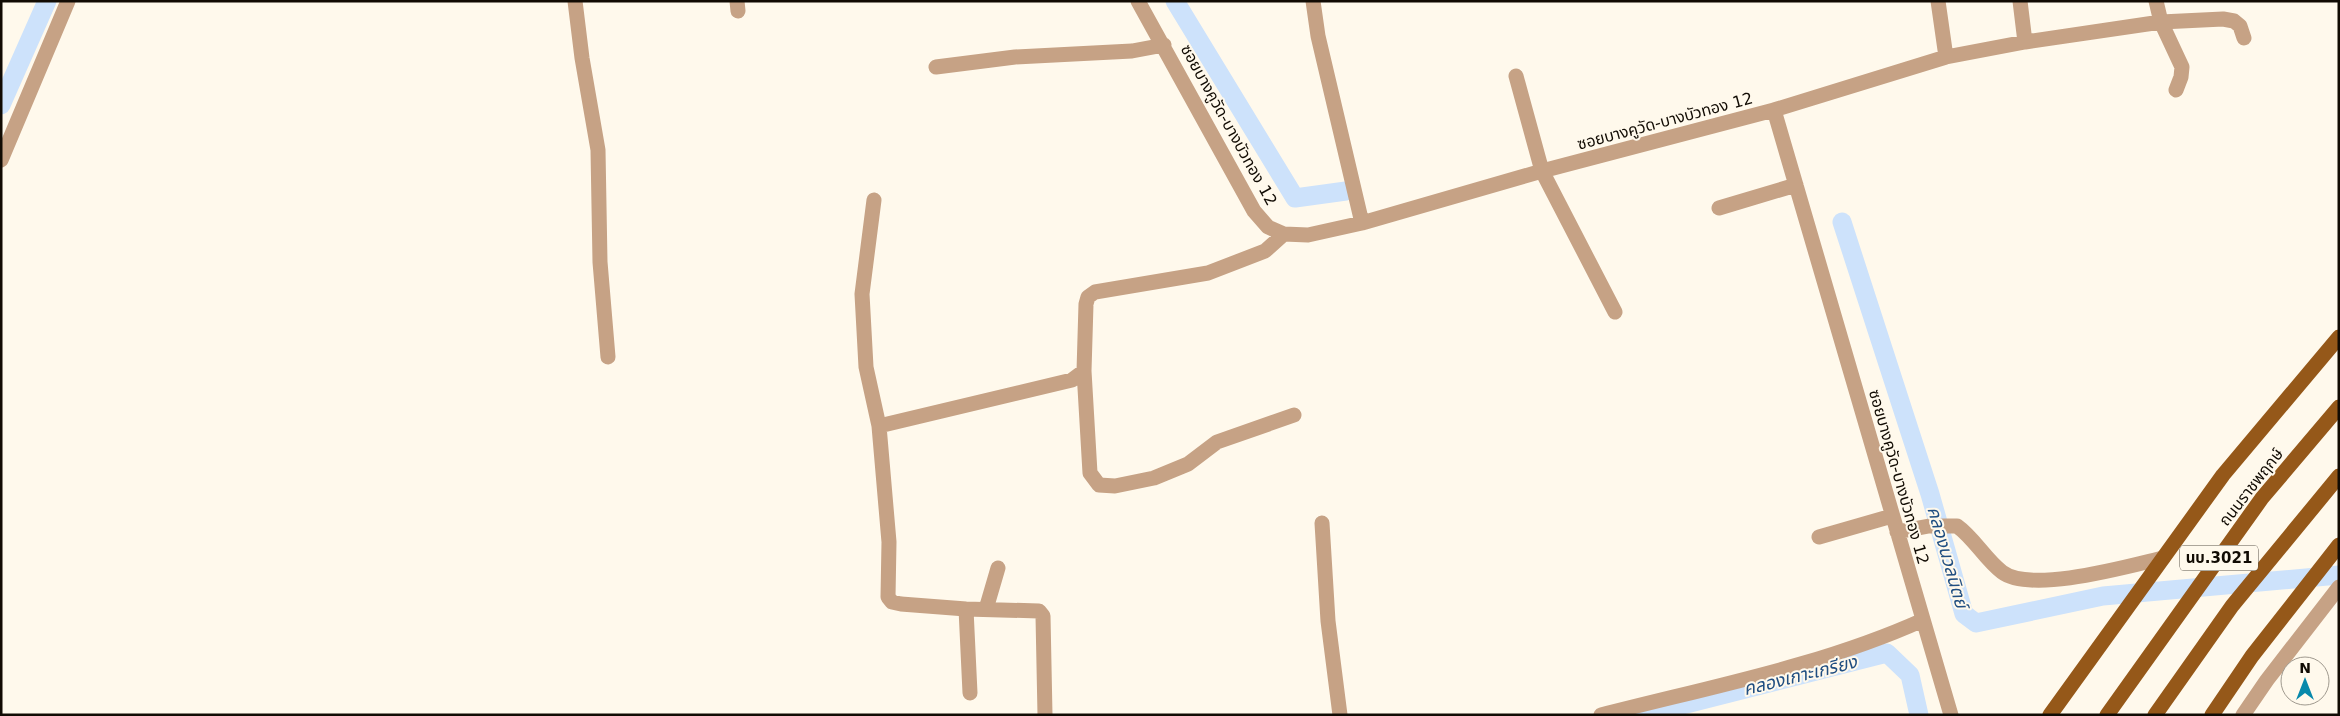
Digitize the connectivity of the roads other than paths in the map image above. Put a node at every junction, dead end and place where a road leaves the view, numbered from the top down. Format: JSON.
{"nodes":[{"id":1,"x":68,"y":1,"type":"edge"},
{"id":2,"x":576,"y":1,"type":"edge"},
{"id":3,"x":1138,"y":1,"type":"edge"},
{"id":4,"x":1313,"y":1,"type":"edge"},
{"id":5,"x":1938,"y":1,"type":"edge"},
{"id":6,"x":2020,"y":1,"type":"edge"},
{"id":7,"x":2156,"y":1,"type":"edge"},
{"id":8,"x":2161,"y":22,"type":"junction"},
{"id":9,"x":2244,"y":38,"type":"dead end"},
{"id":10,"x":2025,"y":42,"type":"junction"},
{"id":11,"x":1164,"y":45,"type":"junction"},
{"id":12,"x":1946,"y":57,"type":"junction"},
{"id":13,"x":936,"y":67,"type":"dead end"},
{"id":14,"x":1516,"y":76,"type":"dead end"},
{"id":15,"x":2176,"y":90,"type":"dead end"},
{"id":16,"x":1774,"y":110,"type":"junction"},
{"id":17,"x":1,"y":160,"type":"edge"},
{"id":18,"x":1542,"y":172,"type":"junction"},
{"id":19,"x":1796,"y":185,"type":"junction"},
{"id":20,"x":874,"y":200,"type":"dead end"},
{"id":21,"x":1720,"y":208,"type":"dead end"},
{"id":22,"x":1362,"y":224,"type":"junction"},
{"id":23,"x":1284,"y":234,"type":"junction"},
{"id":24,"x":1615,"y":312,"type":"dead end"},
{"id":25,"x":2339,"y":337,"type":"edge"},
{"id":26,"x":608,"y":357,"type":"dead end"},
{"id":27,"x":1084,"y":371,"type":"junction"},
{"id":28,"x":2339,"y":407,"type":"edge"},
{"id":29,"x":1294,"y":415,"type":"dead end"},
{"id":30,"x":879,"y":426,"type":"junction"},
{"id":31,"x":2339,"y":476,"type":"edge"},
{"id":32,"x":1892,"y":516,"type":"junction"},
{"id":33,"x":1322,"y":523,"type":"dead end"},
{"id":34,"x":1897,"y":532,"type":"junction"},
{"id":35,"x":1819,"y":537,"type":"dead end"},
{"id":36,"x":2339,"y":545,"type":"edge"},
{"id":37,"x":2163,"y":559,"type":"junction"},
{"id":38,"x":998,"y":568,"type":"dead end"},
{"id":39,"x":2339,"y":587,"type":"edge"},
{"id":40,"x":966,"y":609,"type":"junction"},
{"id":41,"x":986,"y":609,"type":"junction"},
{"id":42,"x":1923,"y":620,"type":"junction"},
{"id":43,"x":970,"y":693,"type":"dead end"},
{"id":44,"x":1045,"y":715,"type":"edge"},
{"id":45,"x":1340,"y":715,"type":"edge"},
{"id":46,"x":1601,"y":715,"type":"edge"},
{"id":47,"x":1950,"y":715,"type":"edge"},
{"id":48,"x":2050,"y":715,"type":"edge"},
{"id":49,"x":2107,"y":715,"type":"edge"},
{"id":50,"x":2155,"y":715,"type":"edge"},
{"id":51,"x":2212,"y":715,"type":"edge"},
{"id":52,"x":2243,"y":715,"type":"edge"}],
"edges":[{"from":1,"to":17,"type":"street"},
{"from":2,"to":26,"type":"street"},
{"from":3,"to":11,"type":"street","name":"ซอยบางคูวัด-บางบัวทอง 12"},
{"from":4,"to":22,"type":"street"},
{"from":5,"to":12,"type":"street"},
{"from":6,"to":10,"type":"street"},
{"from":7,"to":8,"type":"street"},
{"from":8,"to":9,"type":"street"},
{"from":8,"to":10,"type":"street"},
{"from":8,"to":15,"type":"street"},
{"from":10,"to":12,"type":"street"},
{"from":11,"to":13,"type":"street"},
{"from":11,"to":23,"type":"street","name":"ซอยบางคูวัด-บางบัวทอง 12"},
{"from":12,"to":16,"type":"street"},
{"from":14,"to":18,"type":"street"},
{"from":16,"to":18,"type":"street","name":"ซอยบางคูวัด-บางบัวทอง 12"},
{"from":16,"to":19,"type":"street","name":"ซอยบางคูวัด-บางบัวทอง 12"},
{"from":18,"to":22,"type":"street","name":"ซอยบางคูวัด-บางบัวทอง 12"},
{"from":18,"to":24,"type":"street"},
{"from":19,"to":21,"type":"street"},
{"from":19,"to":32,"type":"street","name":"ซอยบางคูวัด-บางบัวทอง 12"},
{"from":20,"to":30,"type":"street"},
{"from":22,"to":23,"type":"street","name":"ซอยบางคูวัด-บางบัวทอง 12"},
{"from":23,"to":27,"type":"street"},
{"from":25,"to":37,"type":"main road"},
{"from":27,"to":29,"type":"street"},
{"from":27,"to":30,"type":"street"},
{"from":28,"to":49,"type":"main road","name":"ถนนราชพฤกษ์","number":"นบ.3021"},
{"from":30,"to":40,"type":"street"},
{"from":31,"to":50,"type":"main road","number":"นบ.3021"},
{"from":32,"to":34,"type":"street","name":"ซอยบางคูวัด-บางบัวทอง 12"},
{"from":32,"to":35,"type":"street"},
{"from":33,"to":45,"type":"street"},
{"from":34,"to":37,"type":"street"},
{"from":34,"to":42,"type":"street","name":"ซอยบางคูวัด-บางบัวทอง 12"},
{"from":36,"to":51,"type":"main road"},
{"from":37,"to":48,"type":"main road"},
{"from":38,"to":41,"type":"street"},
{"from":39,"to":52,"type":"street"},
{"from":40,"to":41,"type":"street"},
{"from":40,"to":43,"type":"street"},
{"from":41,"to":44,"type":"street"},
{"from":42,"to":46,"type":"street"},
{"from":42,"to":47,"type":"street","name":"ซอยบางคูวัด-บางบัวทอง 12"}]}
